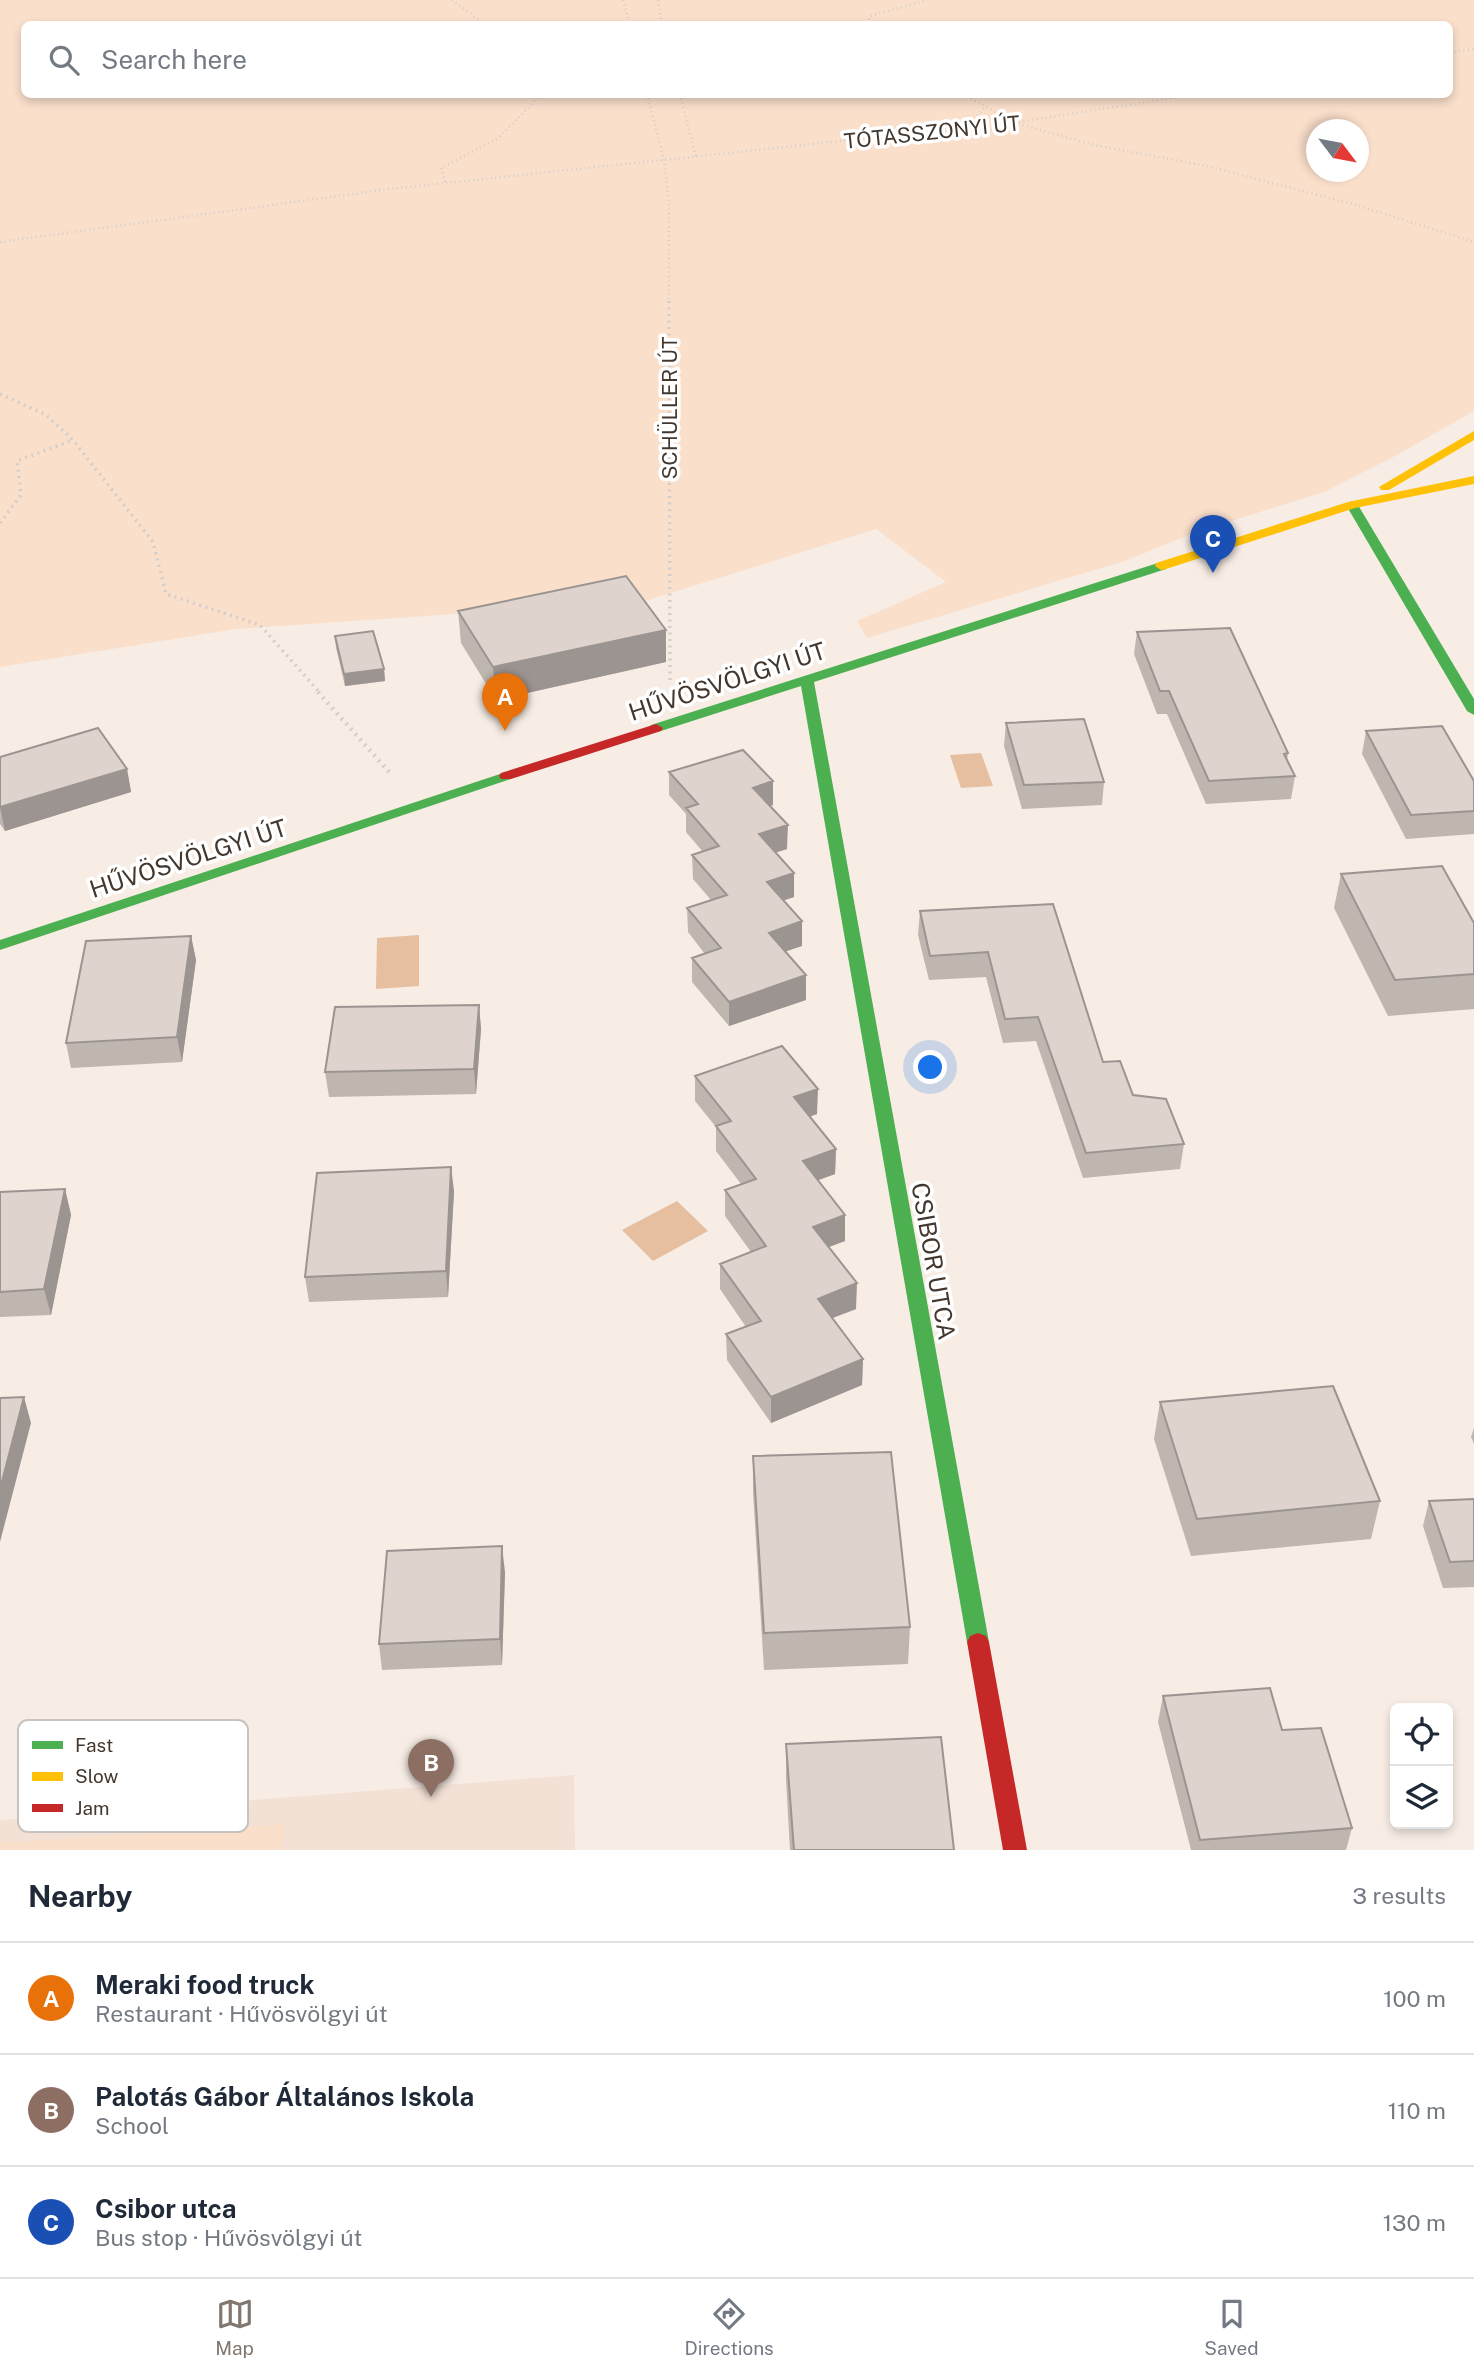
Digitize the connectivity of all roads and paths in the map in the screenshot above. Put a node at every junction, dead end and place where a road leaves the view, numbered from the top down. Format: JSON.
{"nodes":[{"id":1,"x":452,"y":0,"type":"edge"},
{"id":2,"x":624,"y":0,"type":"edge"},
{"id":3,"x":658,"y":0,"type":"edge"},
{"id":4,"x":927,"y":0,"type":"edge"},
{"id":5,"x":480,"y":21,"type":"edge"},
{"id":6,"x":629,"y":21,"type":"edge"},
{"id":7,"x":661,"y":21,"type":"edge"},
{"id":8,"x":869,"y":21,"type":"edge"},
{"id":9,"x":1474,"y":49,"type":"edge"},
{"id":10,"x":1453,"y":52,"type":"edge"},
{"id":11,"x":538,"y":98,"type":"edge"},
{"id":12,"x":648,"y":98,"type":"edge"},
{"id":13,"x":681,"y":98,"type":"edge"},
{"id":14,"x":970,"y":98,"type":"edge"},
{"id":15,"x":1174,"y":98,"type":"edge"},
{"id":16,"x":985,"y":107,"type":"junction"},
{"id":17,"x":1015,"y":123,"type":"junction"},
{"id":18,"x":965,"y":129,"type":"junction"},
{"id":19,"x":696,"y":158,"type":"junction"},
{"id":20,"x":663,"y":160,"type":"junction"},
{"id":21,"x":445,"y":182,"type":"junction"},
{"id":22,"x":0,"y":242,"type":"edge"},
{"id":23,"x":1474,"y":242,"type":"edge"},
{"id":24,"x":0,"y":394,"type":"edge"},
{"id":25,"x":1474,"y":435,"type":"edge"},
{"id":26,"x":73,"y":439,"type":"junction"},
{"id":27,"x":1474,"y":480,"type":"edge"},
{"id":28,"x":1352,"y":505,"type":"junction"},
{"id":29,"x":0,"y":523,"type":"edge"},
{"id":30,"x":807,"y":681,"type":"junction"},
{"id":31,"x":1474,"y":711,"type":"edge"},
{"id":32,"x":671,"y":723,"type":"junction"},
{"id":33,"x":419,"y":806,"type":"junction"},
{"id":34,"x":0,"y":945,"type":"edge"},
{"id":35,"x":1015,"y":1850,"type":"edge"}],
"edges":[{"from":1,"to":5,"type":"path"},
{"from":2,"to":6,"type":"path"},
{"from":3,"to":7,"type":"path"},
{"from":4,"to":8,"type":"path"},
{"from":9,"to":10,"type":"path"},
{"from":11,"to":21,"type":"path"},
{"from":12,"to":20,"type":"path","name":"SCHÜLLER ÚT"},
{"from":13,"to":19,"type":"path"},
{"from":14,"to":16,"type":"path"},
{"from":15,"to":17,"type":"path","name":"TÓTASSZONYI ÚT"},
{"from":16,"to":17,"type":"path"},
{"from":16,"to":18,"type":"path"},
{"from":17,"to":18,"type":"path","name":"TÓTASSZONYI ÚT"},
{"from":17,"to":23,"type":"path"},
{"from":18,"to":19,"type":"path","name":"TÓTASSZONYI ÚT"},
{"from":19,"to":20,"type":"path","name":"TÓTASSZONYI ÚT"},
{"from":20,"to":21,"type":"path","name":"TÓTASSZONYI ÚT"},
{"from":20,"to":32,"type":"path","name":"SCHÜLLER ÚT"},
{"from":21,"to":22,"type":"path","name":"TÓTASSZONYI ÚT"},
{"from":24,"to":26,"type":"path"},
{"from":25,"to":28,"type":"street"},
{"from":26,"to":29,"type":"path"},
{"from":26,"to":33,"type":"path"},
{"from":27,"to":28,"type":"street","name":"HŰVÖSVÖLGYI ÚT"},
{"from":28,"to":30,"type":"street","name":"HŰVÖSVÖLGYI ÚT"},
{"from":28,"to":31,"type":"street"},
{"from":30,"to":32,"type":"street","name":"HŰVÖSVÖLGYI ÚT"},
{"from":30,"to":35,"type":"street","name":"CSIBOR UTCA"},
{"from":32,"to":33,"type":"street","name":"HŰVÖSVÖLGYI ÚT"},
{"from":33,"to":34,"type":"street","name":"HŰVÖSVÖLGYI ÚT"}]}
